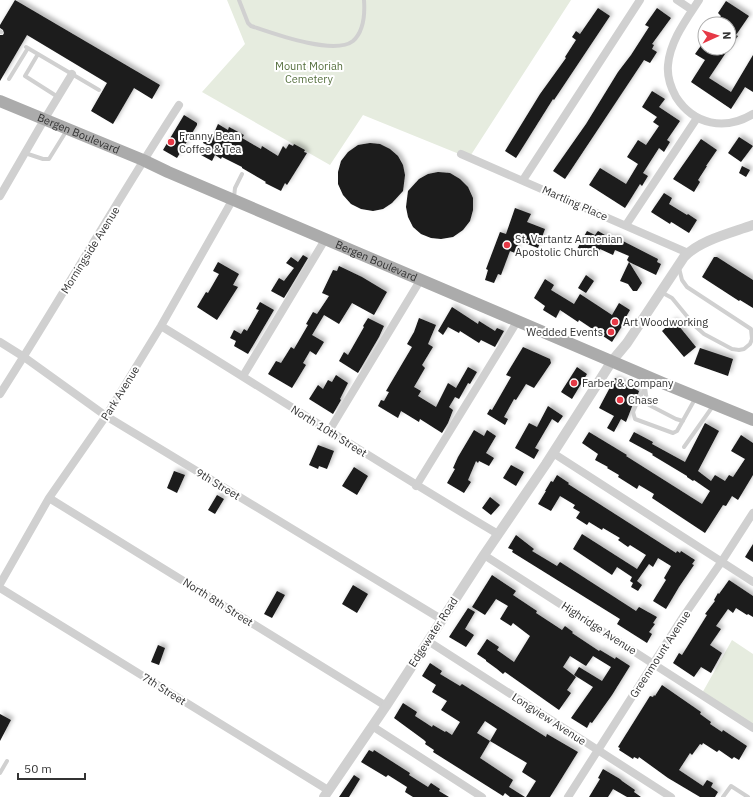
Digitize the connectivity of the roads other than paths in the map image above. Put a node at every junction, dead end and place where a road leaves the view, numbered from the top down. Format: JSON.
{"nodes":[{"id":1,"x":239,"y":0,"type":"edge"},
{"id":2,"x":364,"y":0,"type":"edge"},
{"id":3,"x":640,"y":0,"type":"edge"},
{"id":4,"x":677,"y":0,"type":"edge"},
{"id":5,"x":699,"y":0,"type":"edge"},
{"id":6,"x":692,"y":10,"type":"junction"},
{"id":7,"x":38,"y":54,"type":"junction"},
{"id":8,"x":72,"y":74,"type":"junction"},
{"id":9,"x":9,"y":79,"type":"dead end"},
{"id":10,"x":99,"y":90,"type":"dead end"},
{"id":11,"x":58,"y":97,"type":"junction"},
{"id":12,"x":0,"y":101,"type":"edge"},
{"id":13,"x":179,"y":105,"type":"dead end"},
{"id":14,"x":753,"y":114,"type":"edge"},
{"id":15,"x":696,"y":118,"type":"junction"},
{"id":16,"x":44,"y":120,"type":"junction"},
{"id":17,"x":67,"y":130,"type":"junction"},
{"id":18,"x":25,"y":153,"type":"junction"},
{"id":19,"x":461,"y":154,"type":"dead end"},
{"id":20,"x":143,"y":160,"type":"junction"},
{"id":21,"x":242,"y":174,"type":"dead end"},
{"id":22,"x":524,"y":180,"type":"junction"},
{"id":23,"x":0,"y":196,"type":"edge"},
{"id":24,"x":234,"y":199,"type":"junction"},
{"id":25,"x":626,"y":225,"type":"junction"},
{"id":26,"x":753,"y":225,"type":"edge"},
{"id":27,"x":326,"y":238,"type":"junction"},
{"id":28,"x":688,"y":253,"type":"junction"},
{"id":29,"x":678,"y":265,"type":"junction"},
{"id":30,"x":421,"y":279,"type":"junction"},
{"id":31,"x":661,"y":291,"type":"junction"},
{"id":32,"x":518,"y":320,"type":"junction"},
{"id":33,"x":161,"y":326,"type":"junction"},
{"id":34,"x":0,"y":342,"type":"edge"},
{"id":35,"x":24,"y":357,"type":"junction"},
{"id":36,"x":612,"y":361,"type":"junction"},
{"id":37,"x":243,"y":376,"type":"junction"},
{"id":38,"x":648,"y":382,"type":"junction"},
{"id":39,"x":0,"y":394,"type":"edge"},
{"id":40,"x":640,"y":397,"type":"dead end"},
{"id":41,"x":697,"y":397,"type":"junction"},
{"id":42,"x":715,"y":404,"type":"junction"},
{"id":43,"x":636,"y":405,"type":"dead end"},
{"id":44,"x":106,"y":416,"type":"junction"},
{"id":45,"x":753,"y":420,"type":"edge"},
{"id":46,"x":683,"y":421,"type":"junction"},
{"id":47,"x":330,"y":431,"type":"junction"},
{"id":48,"x":684,"y":447,"type":"dead end"},
{"id":49,"x":553,"y":453,"type":"junction"},
{"id":50,"x":416,"y":486,"type":"junction"},
{"id":51,"x":49,"y":498,"type":"junction"},
{"id":52,"x":753,"y":513,"type":"edge"},
{"id":53,"x":498,"y":534,"type":"junction"},
{"id":54,"x":484,"y":555,"type":"junction"},
{"id":55,"x":722,"y":561,"type":"junction"},
{"id":56,"x":753,"y":582,"type":"edge"},
{"id":57,"x":0,"y":584,"type":"edge"},
{"id":58,"x":0,"y":588,"type":"edge"},
{"id":59,"x":441,"y":619,"type":"junction"},
{"id":60,"x":428,"y":641,"type":"junction"},
{"id":61,"x":654,"y":663,"type":"junction"},
{"id":62,"x":386,"y":706,"type":"junction"},
{"id":63,"x":372,"y":726,"type":"junction"},
{"id":64,"x":753,"y":728,"type":"edge"},
{"id":65,"x":599,"y":750,"type":"junction"},
{"id":66,"x":7,"y":761,"type":"dead end"},
{"id":67,"x":0,"y":773,"type":"edge"},
{"id":68,"x":326,"y":794,"type":"edge"},
{"id":69,"x":482,"y":797,"type":"edge"},
{"id":70,"x":568,"y":797,"type":"edge"},
{"id":71,"x":671,"y":797,"type":"edge"},
{"id":72,"x":723,"y":797,"type":"edge"},
{"id":73,"x":748,"y":797,"type":"edge"}],
"edges":[{"from":1,"to":2,"type":"lane"},
{"from":3,"to":22,"type":"street"},
{"from":4,"to":6,"type":"street"},
{"from":5,"to":6,"type":"street"},
{"from":6,"to":15,"type":"street"},
{"from":7,"to":8,"type":"lane"},
{"from":7,"to":9,"type":"lane"},
{"from":7,"to":11,"type":"lane"},
{"from":8,"to":10,"type":"lane"},
{"from":8,"to":11,"type":"street"},
{"from":11,"to":16,"type":"street"},
{"from":12,"to":16,"type":"main road","name":"Bergen Boulevard"},
{"from":13,"to":20,"type":"street","name":"Morningside Avenue"},
{"from":14,"to":15,"type":"street"},
{"from":15,"to":25,"type":"street"},
{"from":16,"to":17,"type":"main road","name":"Bergen Boulevard"},
{"from":16,"to":18,"type":"street"},
{"from":17,"to":18,"type":"lane"},
{"from":17,"to":20,"type":"main road","name":"Bergen Boulevard"},
{"from":18,"to":23,"type":"street"},
{"from":19,"to":22,"type":"street","name":"Martling Place"},
{"from":20,"to":24,"type":"main road","name":"Bergen Boulevard"},
{"from":20,"to":35,"type":"street","name":"Morningside Avenue"},
{"from":21,"to":24,"type":"lane"},
{"from":22,"to":25,"type":"street","name":"Martling Place"},
{"from":24,"to":27,"type":"main road","name":"Bergen Boulevard"},
{"from":24,"to":33,"type":"street","name":"Park Avenue"},
{"from":25,"to":28,"type":"street","name":"Martling Place"},
{"from":26,"to":28,"type":"street","name":"Edgewater Road"},
{"from":27,"to":30,"type":"main road","name":"Bergen Boulevard"},
{"from":27,"to":37,"type":"street"},
{"from":28,"to":29,"type":"street","name":"Edgewater Road"},
{"from":29,"to":31,"type":"street","name":"Edgewater Road"},
{"from":29,"to":31,"type":"lane"},
{"from":30,"to":32,"type":"main road","name":"Bergen Boulevard"},
{"from":30,"to":47,"type":"street"},
{"from":31,"to":36,"type":"street","name":"Edgewater Road"},
{"from":32,"to":36,"type":"main road","name":"Bergen Boulevard"},
{"from":32,"to":50,"type":"street"},
{"from":33,"to":37,"type":"street","name":"North 10th Street"},
{"from":33,"to":44,"type":"street","name":"Park Avenue"},
{"from":34,"to":35,"type":"street","name":"9th Street"},
{"from":35,"to":39,"type":"street","name":"Morningside Avenue"},
{"from":35,"to":44,"type":"street","name":"9th Street"},
{"from":36,"to":38,"type":"main road","name":"Bergen Boulevard"},
{"from":36,"to":49,"type":"street","name":"Edgewater Road"},
{"from":37,"to":47,"type":"street","name":"North 10th Street"},
{"from":38,"to":40,"type":"lane"},
{"from":38,"to":41,"type":"main road","name":"Bergen Boulevard"},
{"from":38,"to":46,"type":"lane"},
{"from":41,"to":42,"type":"main road","name":"Bergen Boulevard"},
{"from":41,"to":46,"type":"lane"},
{"from":42,"to":45,"type":"main road","name":"Bergen Boulevard"},
{"from":42,"to":48,"type":"lane"},
{"from":43,"to":46,"type":"lane"},
{"from":44,"to":51,"type":"street","name":"Park Avenue"},
{"from":44,"to":59,"type":"street","name":"9th Street"},
{"from":47,"to":50,"type":"street","name":"North 10th Street"},
{"from":49,"to":53,"type":"street","name":"Edgewater Road"},
{"from":49,"to":55,"type":"street"},
{"from":50,"to":53,"type":"street","name":"North 10th Street"},
{"from":51,"to":57,"type":"street","name":"Park Avenue"},
{"from":51,"to":62,"type":"street","name":"North 8th Street"},
{"from":52,"to":55,"type":"street","name":"Greenmount Avenue"},
{"from":53,"to":54,"type":"street","name":"Edgewater Road"},
{"from":54,"to":59,"type":"street","name":"Edgewater Road"},
{"from":54,"to":61,"type":"street","name":"Highridge Avenue"},
{"from":55,"to":56,"type":"street"},
{"from":55,"to":61,"type":"street","name":"Greenmount Avenue"},
{"from":58,"to":68,"type":"street","name":"7th Street"},
{"from":59,"to":60,"type":"street","name":"Edgewater Road"},
{"from":60,"to":62,"type":"street","name":"Edgewater Road"},
{"from":60,"to":65,"type":"street","name":"Longview Avenue"},
{"from":61,"to":64,"type":"street","name":"Highridge Avenue"},
{"from":61,"to":65,"type":"street","name":"Greenmount Avenue"},
{"from":62,"to":63,"type":"street","name":"Edgewater Road"},
{"from":63,"to":68,"type":"street","name":"Edgewater Road"},
{"from":63,"to":69,"type":"street"},
{"from":65,"to":70,"type":"street","name":"Greenmount Avenue"},
{"from":65,"to":71,"type":"street","name":"Longview Avenue"},
{"from":66,"to":67,"type":"lane"},
{"from":72,"to":73,"type":"lane"}]}
